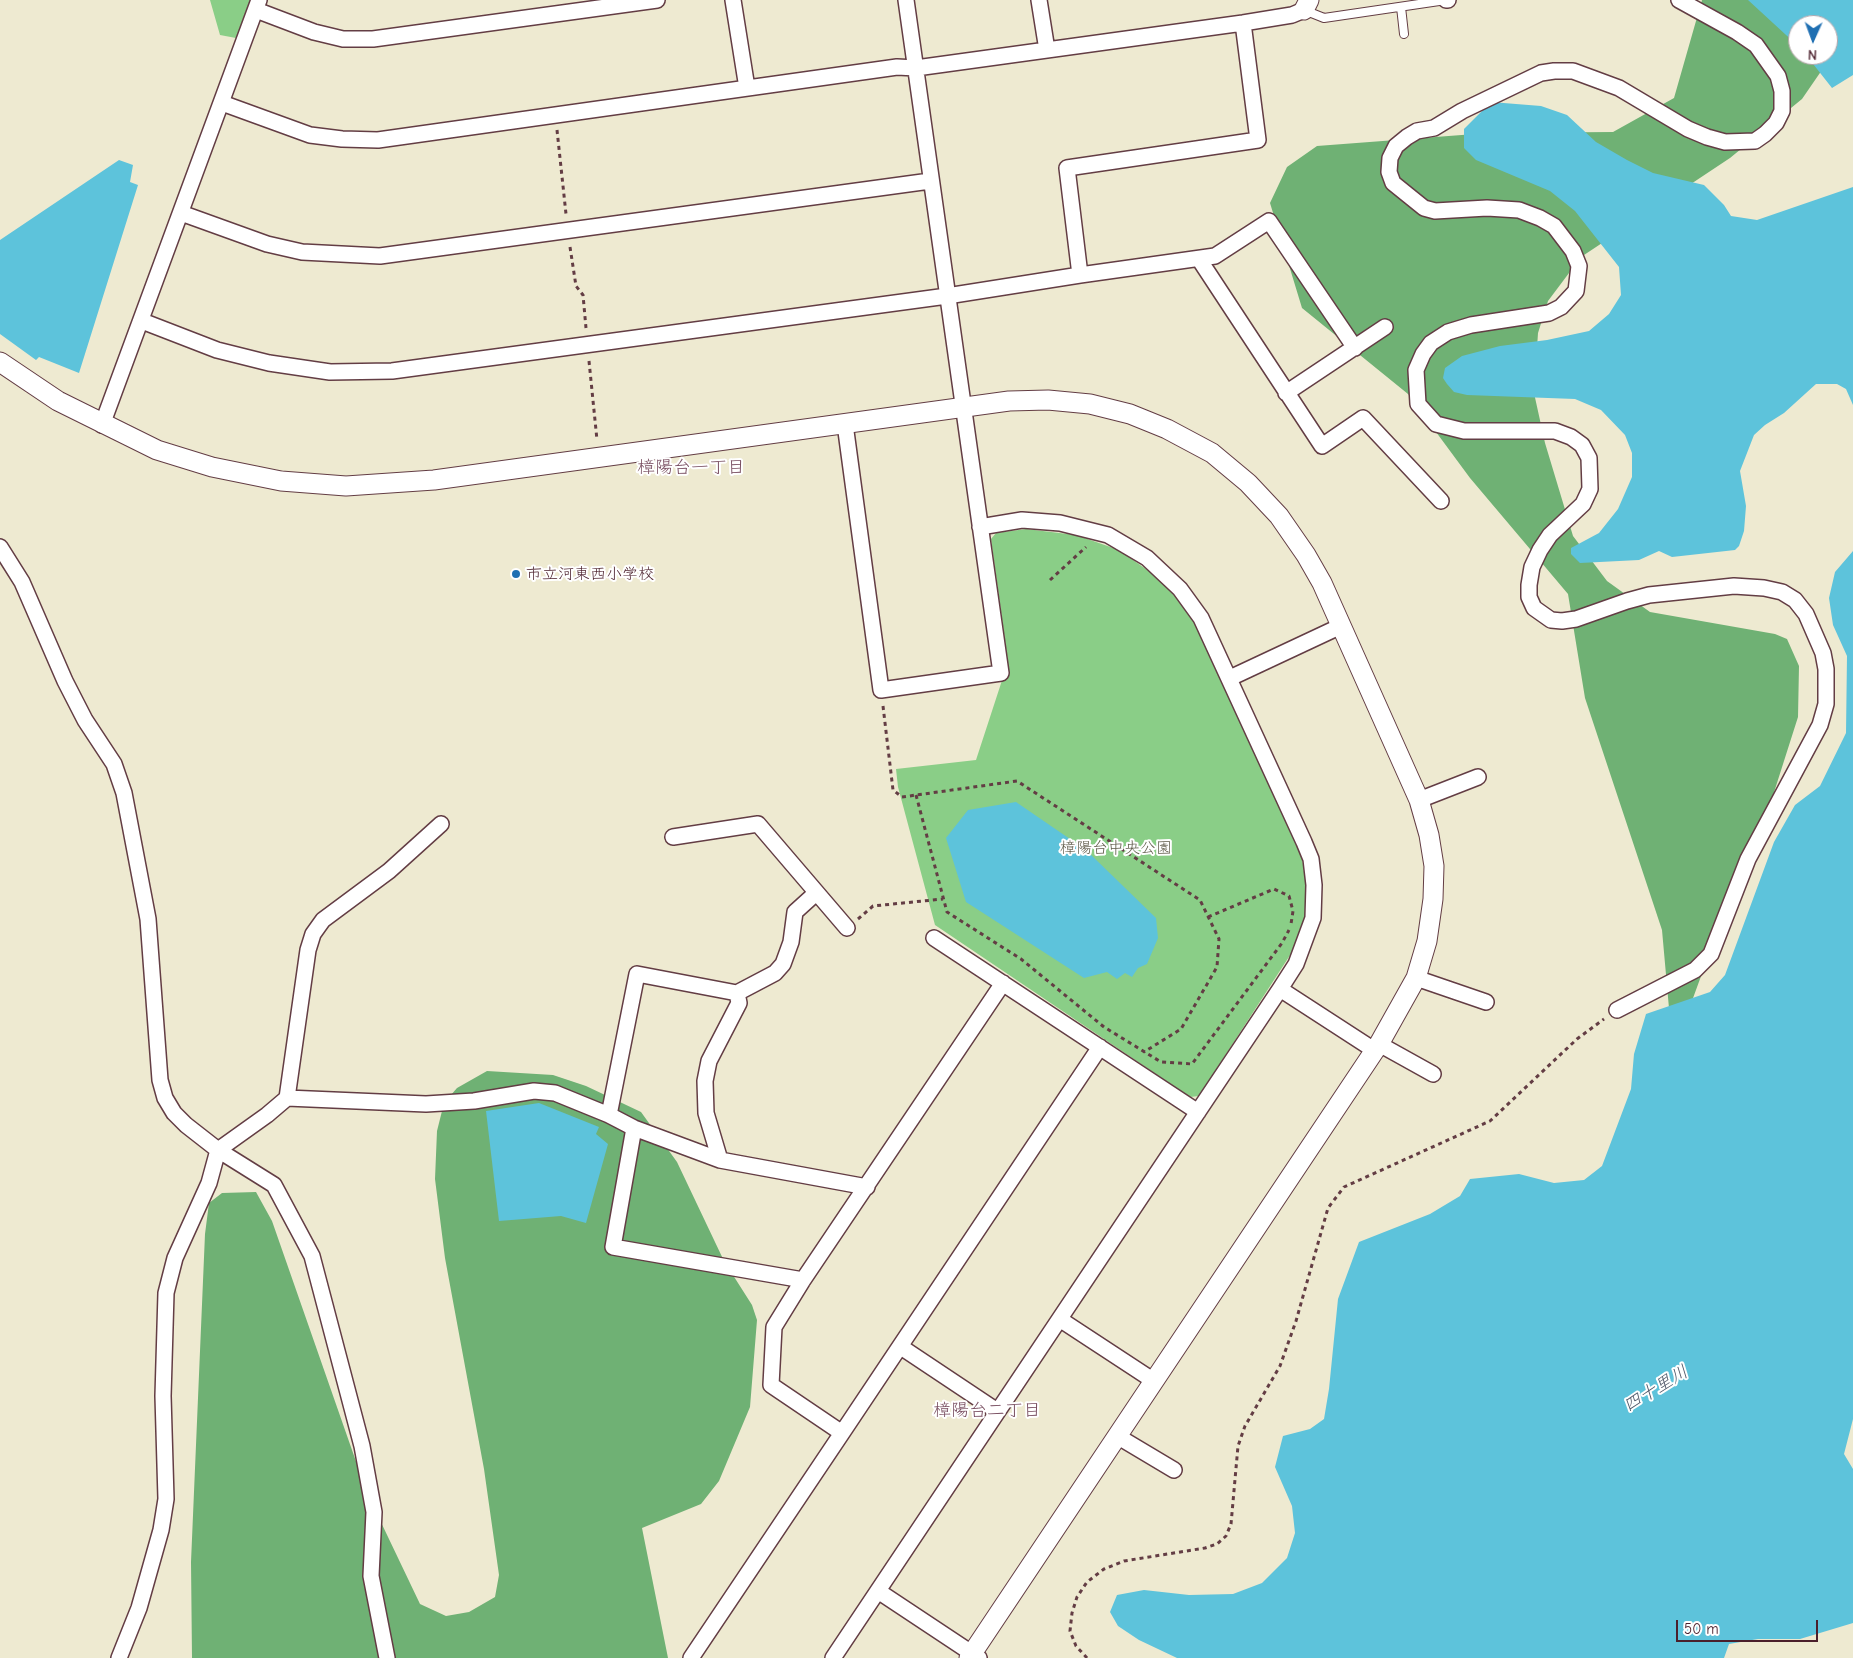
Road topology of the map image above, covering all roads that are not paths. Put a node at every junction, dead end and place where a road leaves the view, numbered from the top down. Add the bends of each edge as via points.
1 (658, 0) edge
2 (733, 0) edge
3 (906, 0) edge
4 (1039, 0) edge
5 (1447, 0) edge
6 (1679, 0) edge
7 (257, 5) edge
8 (1307, 5) edge
9 (1400, 7) junction
10 (1243, 24) junction
11 (1404, 34) dead end
12 (1047, 50) junction
13 (916, 68) junction
14 (747, 88) junction
15 (222, 103) junction
16 (930, 181) junction
17 (181, 213) junction
18 (1198, 259) junction
19 (1080, 275) junction
20 (947, 296) junction
21 (142, 321) junction
22 (1385, 327) dead end
23 (1355, 348) junction
24 (0, 362) edge
25 (1286, 393) junction
26 (962, 407) junction
27 (845, 424) junction
28 (102, 425) junction
29 (1441, 501) dead end
30 (980, 527) junction
31 (0, 547) edge
32 (1341, 626) junction
33 (1230, 678) junction
34 (1478, 777) dead end
35 (1419, 800) junction
36 (441, 824) dead end
37 (673, 837) dead end
38 (816, 893) junction
39 (847, 928) road end
40 (934, 938) dead end
41 (1416, 978) junction
42 (1003, 983) junction
43 (1280, 989) junction
44 (737, 993) junction
45 (1486, 1002) dead end
46 (1617, 1010) road end
47 (1100, 1047) junction
48 (1377, 1047) junction
49 (1433, 1074) dead end
50 (287, 1098) junction
51 (1198, 1112) junction
52 (609, 1115) junction
53 (634, 1128) junction
54 (218, 1150) junction
55 (720, 1160) junction
56 (867, 1187) junction
57 (803, 1280) junction
58 (1060, 1320) junction
59 (901, 1347) junction
60 (1154, 1381) junction
61 (997, 1411) junction
62 (842, 1433) junction
63 (1117, 1436) junction
64 (1174, 1470) dead end
65 (878, 1591) junction
66 (974, 1656) edge
67 (119, 1658) edge
68 (387, 1658) edge
69 (691, 1658) edge
70 (833, 1658) edge

1 - 7 street via 374,39 343,39 314,32
2 - 14 street
3 - 13 street
4 - 12 street
5 - 9 lane
6 - 46 street via 1756,46 1778,76 1782,111 1766,134 1755,140 1724,142 1706,137 1610,84 1573,71 1554,71 1541,73 1434,128 1406,137 1390,158 1389,172 1393,184 1424,208 1435,212 1487,208 1519,210 1540,218 1554,226 1573,251 1579,266 1576,291 1561,308 1539,315 1471,324 1448,332 1431,343 1416,370 1418,404 1436,424 1464,431 1555,431 1582,445 1589,458 1590,490 1583,504 1550,536 1532,567 1529,597 1534,608 1551,620 1562,622 1649,596 1734,586 1764,588 1782,592 1794,600 1806,614 1823,653 1826,704 1820,725 1748,858 1712,954 1695,970
7 - 15 street
8 - 9 lane via 1324,18
8 - 10 street via 1292,15
9 - 11 lane
10 - 12 street
10 - 19 street via 1258,140 1067,168
12 - 13 street
13 - 14 street via 897,67
13 - 16 street
14 - 15 street via 378,140 310,135
15 - 17 street
16 - 17 street via 380,256 302,252 267,244
16 - 20 street
17 - 21 street
18 - 19 street
18 - 23 street via 1215,256 1269,221
18 - 25 street
19 - 20 street
20 - 21 street via 392,371 330,372 269,363 217,350
20 - 26 street
21 - 28 street
22 - 23 street
23 - 25 street
24 - 28 street via 58,401
25 - 29 street via 1322,446 1363,418
26 - 27 street
26 - 30 street
26 - 32 street via 1048,400 1090,404 1130,414 1212,453 1280,516 1314,569
27 - 28 street via 434,480 346,486 281,481 212,467 157,450
27 - 30 street via 881,690 1001,673
30 - 33 street via 1022,520 1060,523 1108,535 1148,558 1180,588 1201,618
31 - 54 street via 22,582 85,720 114,764 124,793 148,919 160,1080 174,1113
32 - 33 street
32 - 35 street
33 - 43 street via 1311,859 1313,918 1296,964
34 - 35 street
35 - 41 street via 1434,866 1427,940
36 - 50 street via 390,871 323,920 314,934 308,950
37 - 38 street via 758,824
38 - 39 street
38 - 44 street via 795,912 791,942 783,964 775,973
40 - 42 street
41 - 45 street
41 - 48 street
42 - 47 street
42 - 56 street
43 - 48 street
43 - 51 street
44 - 52 street via 637,974
44 - 55 street via 739,1003 710,1061 705,1081 706,1113
47 - 51 street
47 - 59 street
48 - 49 street
48 - 60 street
50 - 52 street via 426,1104 534,1091 555,1093
50 - 54 street
51 - 58 street
52 - 53 street
53 - 55 street
53 - 57 street via 613,1247
54 - 67 street via 208,1183 174,1258 166,1293 163,1396 166,1499 161,1530 139,1608
54 - 68 street via 274,1184 312,1256 362,1446 374,1512 372,1576
55 - 56 street
56 - 57 street
57 - 62 street via 774,1327 771,1385
58 - 60 street
58 - 61 street
59 - 61 street
59 - 62 street
60 - 63 street
61 - 65 street
62 - 69 street
63 - 64 street
63 - 66 street
65 - 66 street
65 - 70 street

